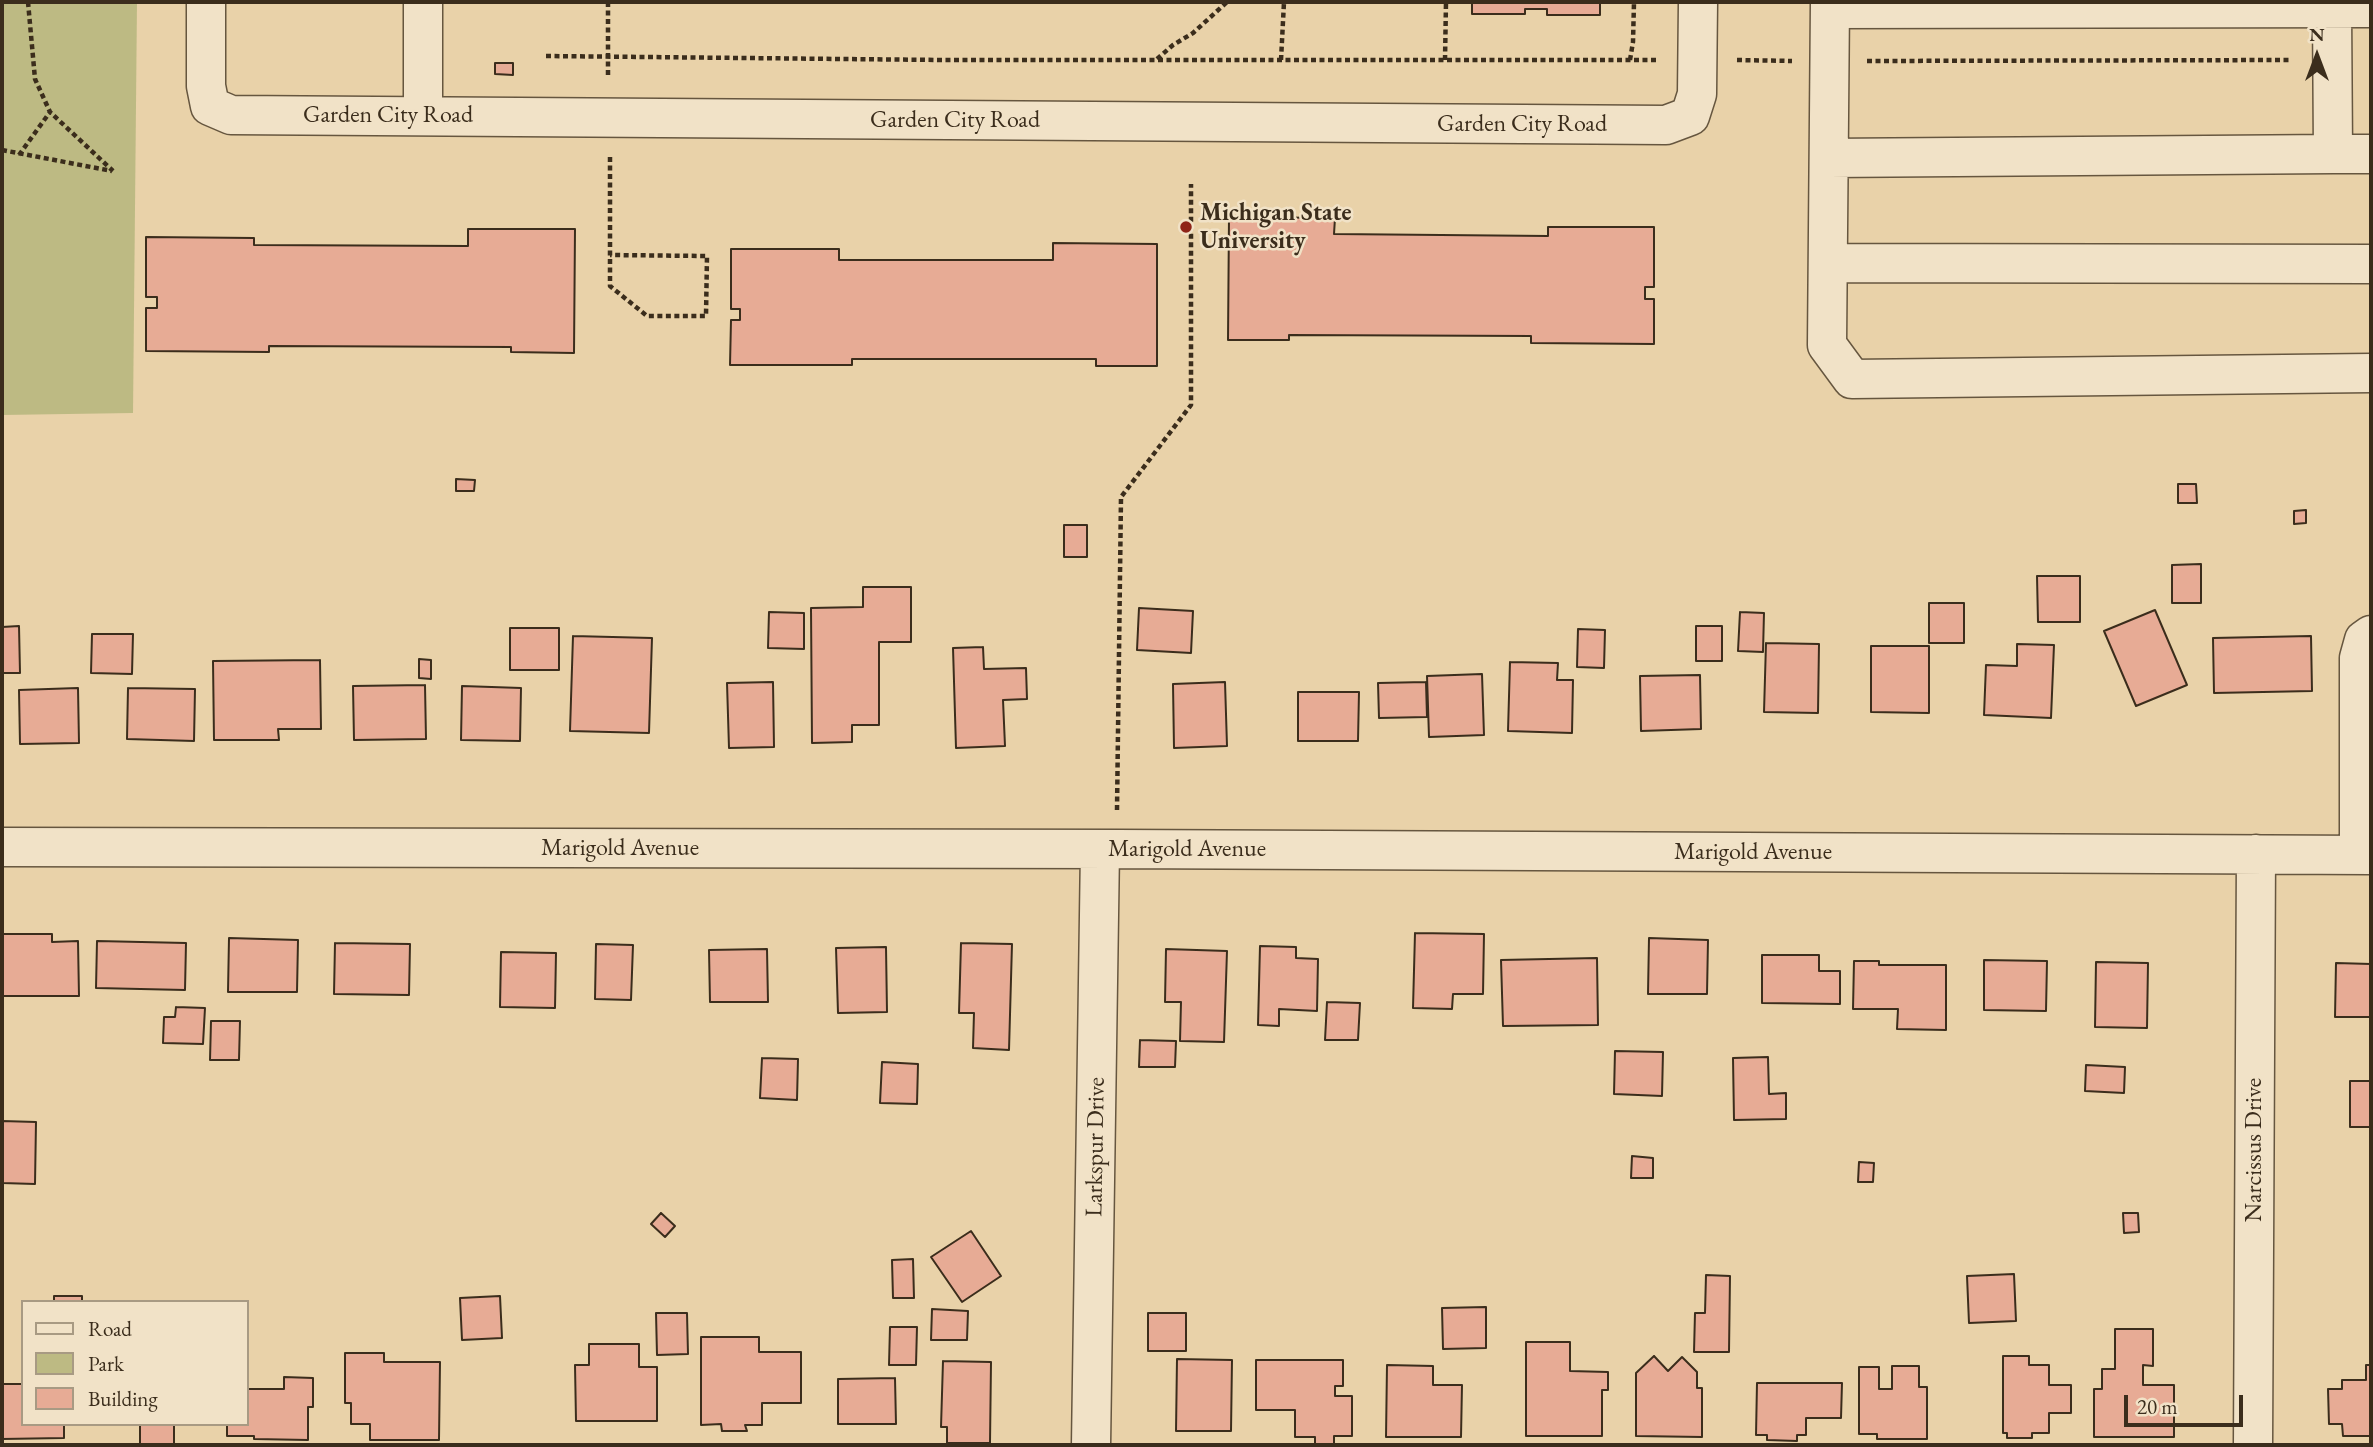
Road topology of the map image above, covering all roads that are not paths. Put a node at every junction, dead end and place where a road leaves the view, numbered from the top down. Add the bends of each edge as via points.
1 (206, 2) edge
2 (424, 2) edge
3 (1698, 2) edge
4 (1830, 6) edge
5 (2332, 8) junction
6 (2371, 8) edge
7 (424, 115) junction
8 (2333, 154) junction
9 (2371, 154) edge
10 (1829, 158) junction
11 (1828, 263) junction
12 (2371, 264) edge
13 (2371, 373) edge
14 (2371, 635) edge
15 (2, 847) edge
16 (1108, 849) junction
17 (2256, 854) junction
18 (2365, 855) edge
19 (1091, 1445) edge
20 (2252, 1445) edge

1 - 7 street, Garden City Road via 210,106 231,115
2 - 7 street
3 - 7 street, Garden City Road via 1697,94 1690,116 1666,125
4 - 5 street
4 - 10 street
5 - 6 street
5 - 8 street
8 - 9 street
8 - 10 street
10 - 11 street
11 - 12 street
11 - 13 street via 1827,345 1852,379
14 - 18 street via 2364,640 2359,658
15 - 16 street, Marigold Avenue
16 - 17 street, Marigold Avenue
16 - 19 street, Larkspur Drive
17 - 18 street, Marigold Avenue
17 - 20 street, Narcissus Drive

